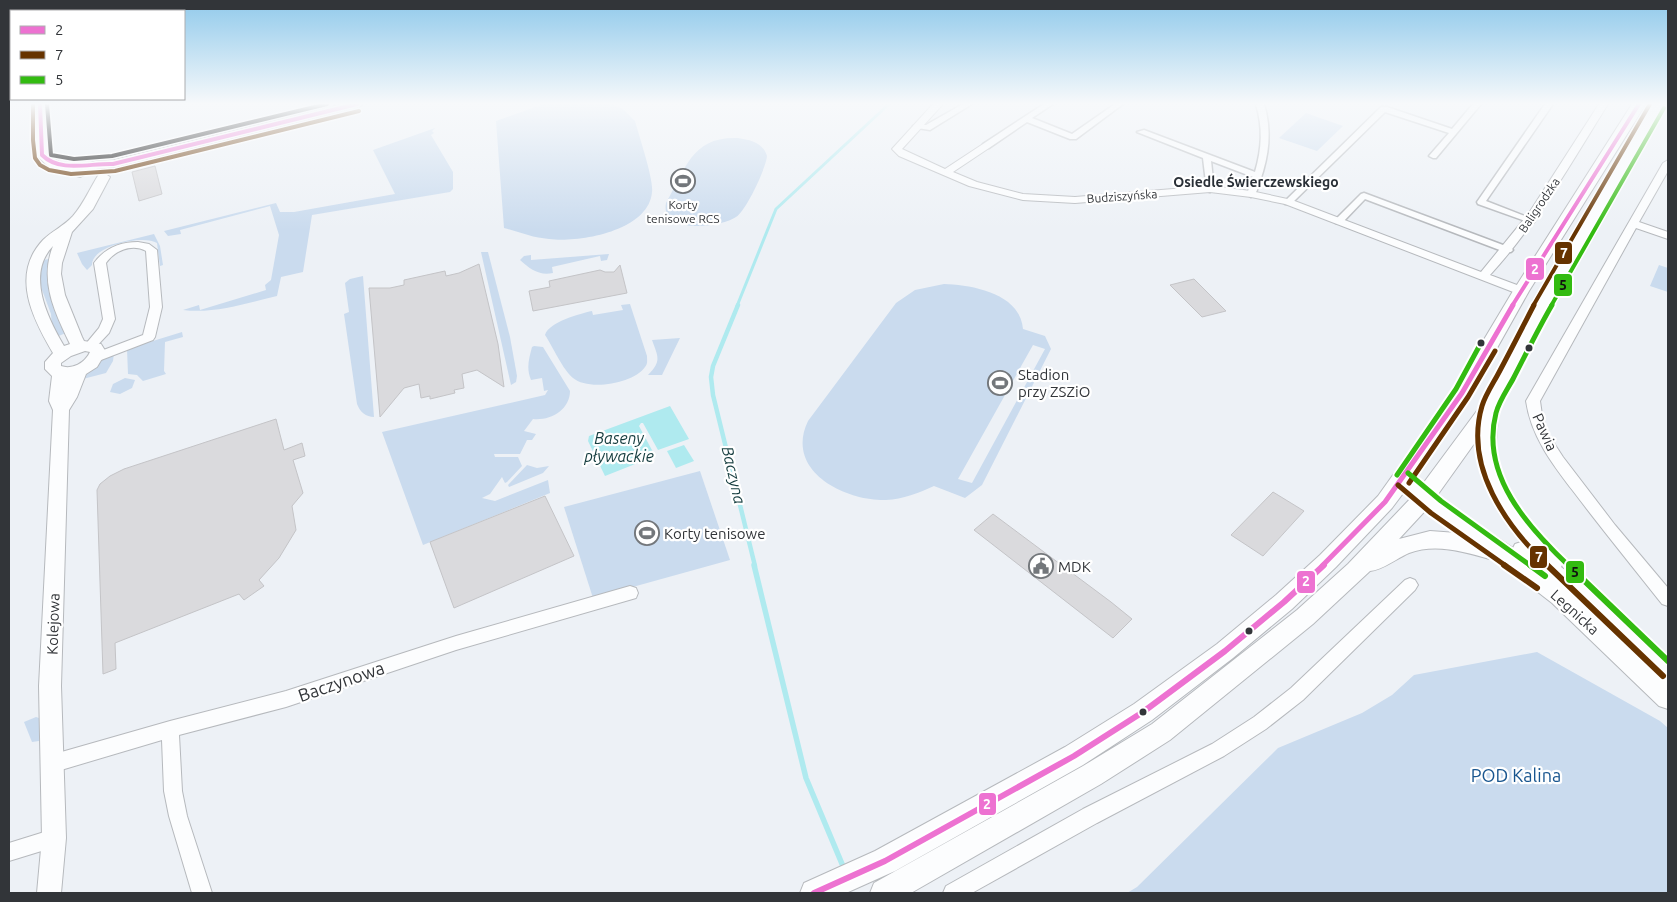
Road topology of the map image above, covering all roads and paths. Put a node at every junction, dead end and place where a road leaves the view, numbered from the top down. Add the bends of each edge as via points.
1 (42, 146) edge
2 (187, 146) edge
3 (899, 146) edge
4 (986, 146) edge
5 (1178, 146) edge
6 (1265, 146) edge
7 (1346, 146) edge
8 (1442, 146) edge
9 (1520, 146) edge
10 (1577, 146) edge
11 (1612, 146) edge
12 (1633, 146) edge
13 (1433, 156) dead end
14 (1207, 157) junction
15 (1668, 163) edge
16 (114, 166) junction
17 (86, 173) junction
18 (945, 173) junction
19 (1258, 176) junction
20 (104, 177) junction
21 (1210, 189) junction
22 (1251, 194) junction
23 (91, 200) junction
24 (1288, 202) junction
25 (1531, 220) junction
26 (1339, 221) junction
27 (1635, 224) junction
28 (66, 230) junction
29 (1668, 236) edge
30 (1508, 250) junction
31 (1483, 276) junction
32 (1521, 291) junction
33 (90, 350) junction
34 (61, 354) junction
35 (79, 370) junction
36 (61, 373) junction
37 (1489, 408) junction
38 (61, 410) junction
39 (1403, 480) junction
40 (1426, 495) junction
41 (1507, 555) junction
42 (1356, 572) junction
43 (1410, 585) dead end
44 (630, 593) dead end
45 (1668, 599) edge
46 (1608, 615) junction
47 (1668, 671) edge
48 (1668, 698) edge
49 (170, 729) junction
50 (51, 764) junction
51 (54, 838) junction
52 (9, 852) edge
53 (891, 890) edge
54 (49, 893) edge
55 (202, 893) edge
56 (814, 893) edge
57 (953, 893) edge

1 - 17 street via 46,161
2 - 16 street
3 - 18 street, Budziszyńska via 899,152
4 - 18 street
5 - 14 street
6 - 19 street
7 - 24 street
8 - 13 street
9 - 25 street via 1481,202
10 - 25 street, Baligrodzka
11 - 32 main road
12 - 37 main road via 1571,252
14 - 19 street
14 - 21 street
15 - 27 street, Pawia
16 - 17 street via 102,163
16 - 20 street
17 - 20 street
17 - 23 street
18 - 21 street, Budziszyńska via 1003,193 1039,199 1075,200
19 - 22 street
20 - 23 street
21 - 22 street, Budziszyńska
22 - 24 street, Budziszyńska
23 - 28 street
24 - 26 street, Budziszyńska
25 - 30 street, Baligrodzka
26 - 30 street via 1364,196
26 - 31 street, Budziszyńska
27 - 29 street
27 - 45 street, Pawia via 1537,391 1533,407 1539,428 1558,461
28 - 33 street via 56,258 54,280 59,301
28 - 34 street via 40,252 33,291 36,306
30 - 31 street, Baligrodzka
31 - 32 street, Budziszyńska
32 - 39 main road via 1462,393
33 - 33 street via 149,337 156,307 151,250 144,245 114,250 102,259 109,319
33 - 34 street
33 - 35 street via 93,362
34 - 36 street, Kolejowa via 52,366
35 - 36 street
35 - 38 street
36 - 38 street, Kolejowa via 57,401
37 - 40 main road
37 - 46 main road via 1484,432 1485,449 1490,475 1505,504 1540,548
38 - 50 street, Kolejowa via 50,686
39 - 40 main road, Legnicka
39 - 56 main road via 1328,561 1284,602 1218,657 1143,712 1074,756 885,861
40 - 41 main road, Legnicka
40 - 42 main road
40 - 46 main road, Legnicka via 1505,537
41 - 42 main road via 1453,540 1415,541 1392,550
41 - 48 main road, Legnicka via 1560,596
42 - 53 main road via 1259,656 1161,732
43 - 57 street via 1297,694 1260,723 1218,750 1090,816
44 - 49 street, Baczynowa via 456,642 286,699
46 - 47 main road, Legnicka
49 - 50 street, Baczynowa
49 - 55 street via 173,791
50 - 51 street, Kolejowa
51 - 52 street
51 - 54 street, Kolejowa

